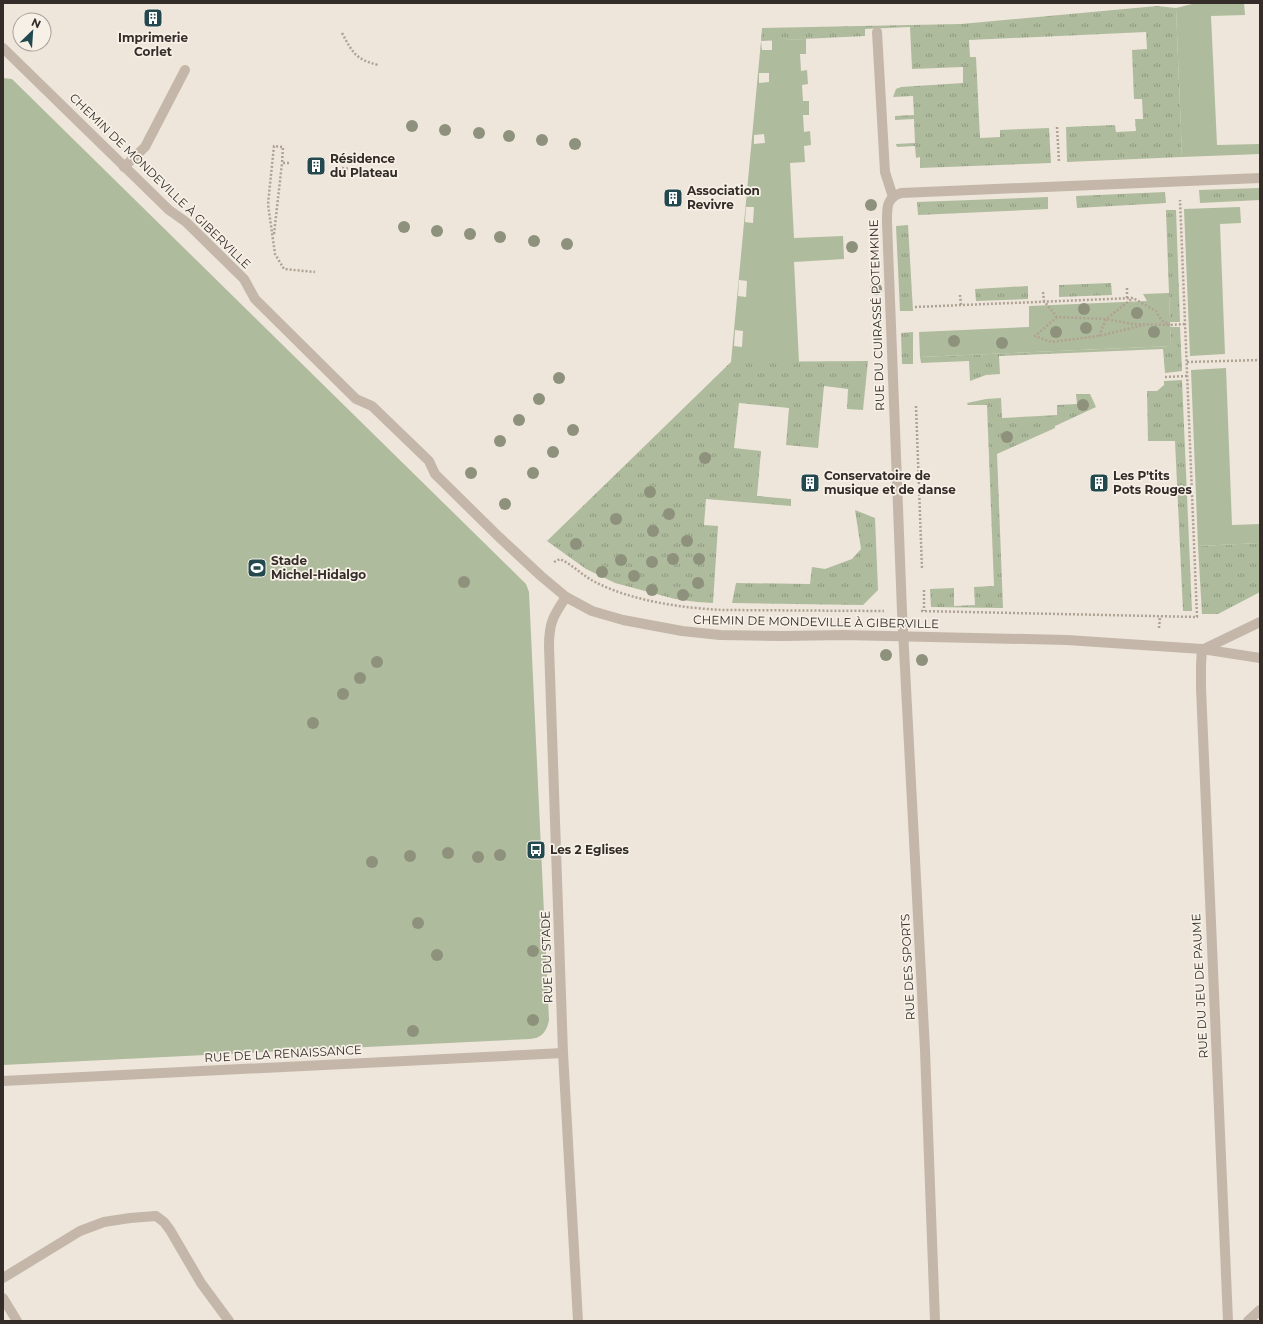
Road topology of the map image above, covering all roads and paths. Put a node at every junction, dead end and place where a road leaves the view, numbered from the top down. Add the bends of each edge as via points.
1 (877, 32) dead end
2 (342, 33) dead end
3 (5, 52) edge
4 (378, 65) dead end
5 (185, 70) dead end
6 (1057, 127) dead end
7 (282, 162) junction
8 (1059, 162) dead end
9 (289, 163) dead end
10 (124, 167) junction
11 (342, 168) dead end
12 (366, 171) dead end
13 (1260, 178) edge
14 (893, 196) junction
15 (1180, 199) dead end
16 (273, 237) junction
17 (315, 272) dead end
18 (1127, 288) dead end
19 (1043, 292) dead end
20 (960, 295) dead end
21 (1127, 298) junction
22 (1133, 298) junction
23 (1044, 301) junction
24 (961, 305) junction
25 (915, 306) dead end
26 (1057, 317) junction
27 (1106, 319) junction
28 (1148, 324) junction
29 (1185, 324) junction
30 (1170, 325) junction
31 (1099, 336) junction
32 (1260, 360) edge
33 (1186, 362) junction
34 (1187, 376) junction
35 (1165, 378) dead end
36 (916, 406) dead end
37 (551, 565) dead end
38 (922, 569) dead end
39 (924, 590) dead end
40 (566, 597) junction
41 (887, 611) dead end
42 (902, 611) joint
43 (919, 611) dead end
44 (924, 611) junction
45 (1260, 622) edge
46 (904, 637) junction
47 (1202, 649) junction
48 (1260, 658) edge
49 (563, 1053) junction
50 (3, 1081) edge
51 (3, 1278) edge
52 (3, 1298) edge
53 (1260, 1310) edge
54 (17, 1321) edge
55 (229, 1321) edge
56 (578, 1321) edge
57 (935, 1321) edge
58 (1228, 1321) edge
59 (1248, 1321) edge

1 - 14 street via 886,172
2 - 4 path via 359,58
3 - 10 street, CHEMIN DE MONDEVILLE À GIBERVILLE
5 - 10 street via 145,147
6 - 8 path
7 - 9 path
7 - 16 path
7 - 16 path via 283,147 274,146 268,204
10 - 40 street, CHEMIN DE MONDEVILLE À GIBERVILLE via 168,210 186,222 244,280 255,299 356,399 372,406 429,461 435,474 499,537
11 - 12 path
13 - 14 street via 901,193
14 - 42 street, RUE DU CUIRASSÉ POTEMKINE via 888,203 887,222
15 - 29 path
16 - 17 path via 275,254 284,269
18 - 21 path
19 - 23 path
20 - 24 path
21 - 22 path
21 - 23 path
22 - 27 path
22 - 30 path via 1156,311 1161,320
23 - 24 path
23 - 26 path
24 - 25 path
26 - 27 path
26 - 31 path via 1035,336 1051,342
27 - 28 path
27 - 31 path
28 - 30 path
28 - 31 path
29 - 30 path
29 - 33 path
32 - 33 path
33 - 34 path
34 - 35 path
34 - 44 path via 1197,617
36 - 38 path
37 - 41 path via 560,559 596,583 640,598 696,608
39 - 44 path
40 - 46 street, CHEMIN DE MONDEVILLE À GIBERVILLE via 592,611 608,616 682,631 728,635
40 - 49 street, RUE DU STADE via 552,618 549,630
42 - 46 street, RUE DES SPORTS
43 - 44 path
45 - 47 street
46 - 47 street, CHEMIN DE MONDEVILLE À GIBERVILLE via 1067,640
46 - 57 street, RUE DES SPORTS via 925,1050
47 - 48 street, CHEMIN DE MONDEVILLE À GIBERVILLE
47 - 58 street, RUE DU JEU DE PAUME via 1201,688
49 - 50 street, RUE DE LA RENAISSANCE
49 - 56 street, RUE DU STADE
51 - 55 street via 80,1230 104,1222 156,1216 170,1230 201,1283
52 - 54 street
53 - 59 street

